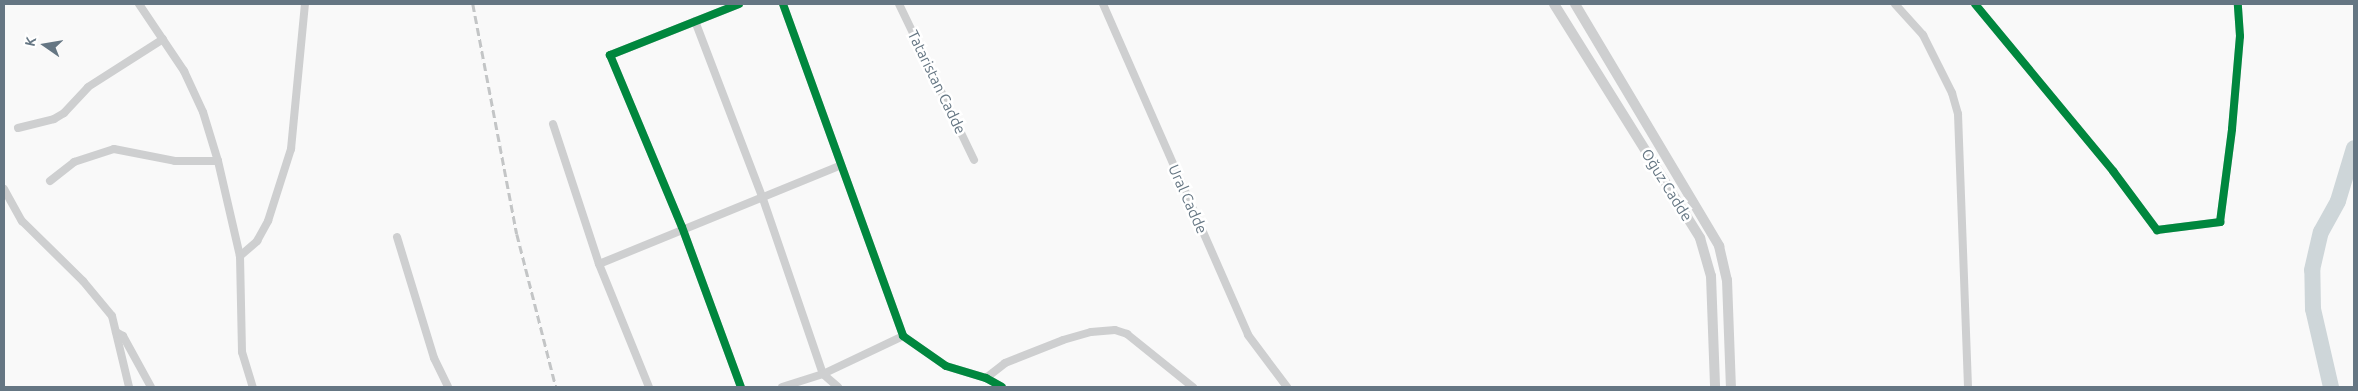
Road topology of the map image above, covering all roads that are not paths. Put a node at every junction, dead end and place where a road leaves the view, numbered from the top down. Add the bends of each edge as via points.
1 (139, 4) edge
2 (305, 4) edge
3 (739, 4) edge
4 (782, 4) edge
5 (899, 4) edge
6 (1103, 4) edge
7 (1554, 4) edge
8 (1575, 4) edge
9 (1895, 4) edge
10 (1975, 4) edge
11 (2238, 4) edge
12 (695, 21) junction
13 (163, 39) junction
14 (552, 124) dead end
15 (18, 128) dead end
16 (974, 160) dead end
17 (218, 161) junction
18 (841, 165) junction
19 (50, 181) dead end
20 (4, 189) edge
21 (762, 196) junction
22 (682, 227) junction
23 (397, 237) dead end
24 (240, 256) junction
25 (599, 264) junction
26 (116, 332) junction
27 (903, 336) junction
28 (823, 374) junction
29 (986, 378) junction
30 (129, 387) edge
31 (151, 387) edge
32 (253, 387) edge
33 (448, 387) edge
34 (649, 387) edge
35 (741, 387) edge
36 (782, 387) edge
37 (838, 387) edge
38 (1002, 387) edge
39 (1193, 387) edge
40 (1288, 387) edge
41 (1716, 387) edge
42 (1731, 387) edge
43 (1968, 387) edge

1 - 13 street
2 - 24 street via 290,149 268,220 257,242
3 - 12 street
4 - 18 street
5 - 16 street, Tataristan Cadde
6 - 40 street, Ural Cadde via 1248,335
7 - 41 street, Oğuz Cadde via 1700,238 1710,276
8 - 42 street, Oğuz Cadde via 1719,246 1727,280
9 - 43 street via 1923,35 1956,103
10 - 11 street via 2113,171 2157,230 2220,222 2240,36
12 - 21 street
12 - 22 street via 610,55
13 - 15 street via 88,87 64,113 54,119
13 - 17 street via 184,70 203,112
14 - 25 street
17 - 19 street via 175,162 114,149 74,162
17 - 24 street
18 - 21 street
18 - 27 street
20 - 26 street via 22,221 98,296 112,316
21 - 22 street
21 - 28 street
22 - 25 street
22 - 35 street
23 - 33 street via 434,358
24 - 32 street via 242,352
25 - 34 street
26 - 30 street
26 - 31 street via 123,336
27 - 28 street
27 - 29 street via 946,366
28 - 36 street
28 - 37 street
29 - 38 street
29 - 39 street via 1005,364 1063,340 1091,332 1116,330 1132,338

